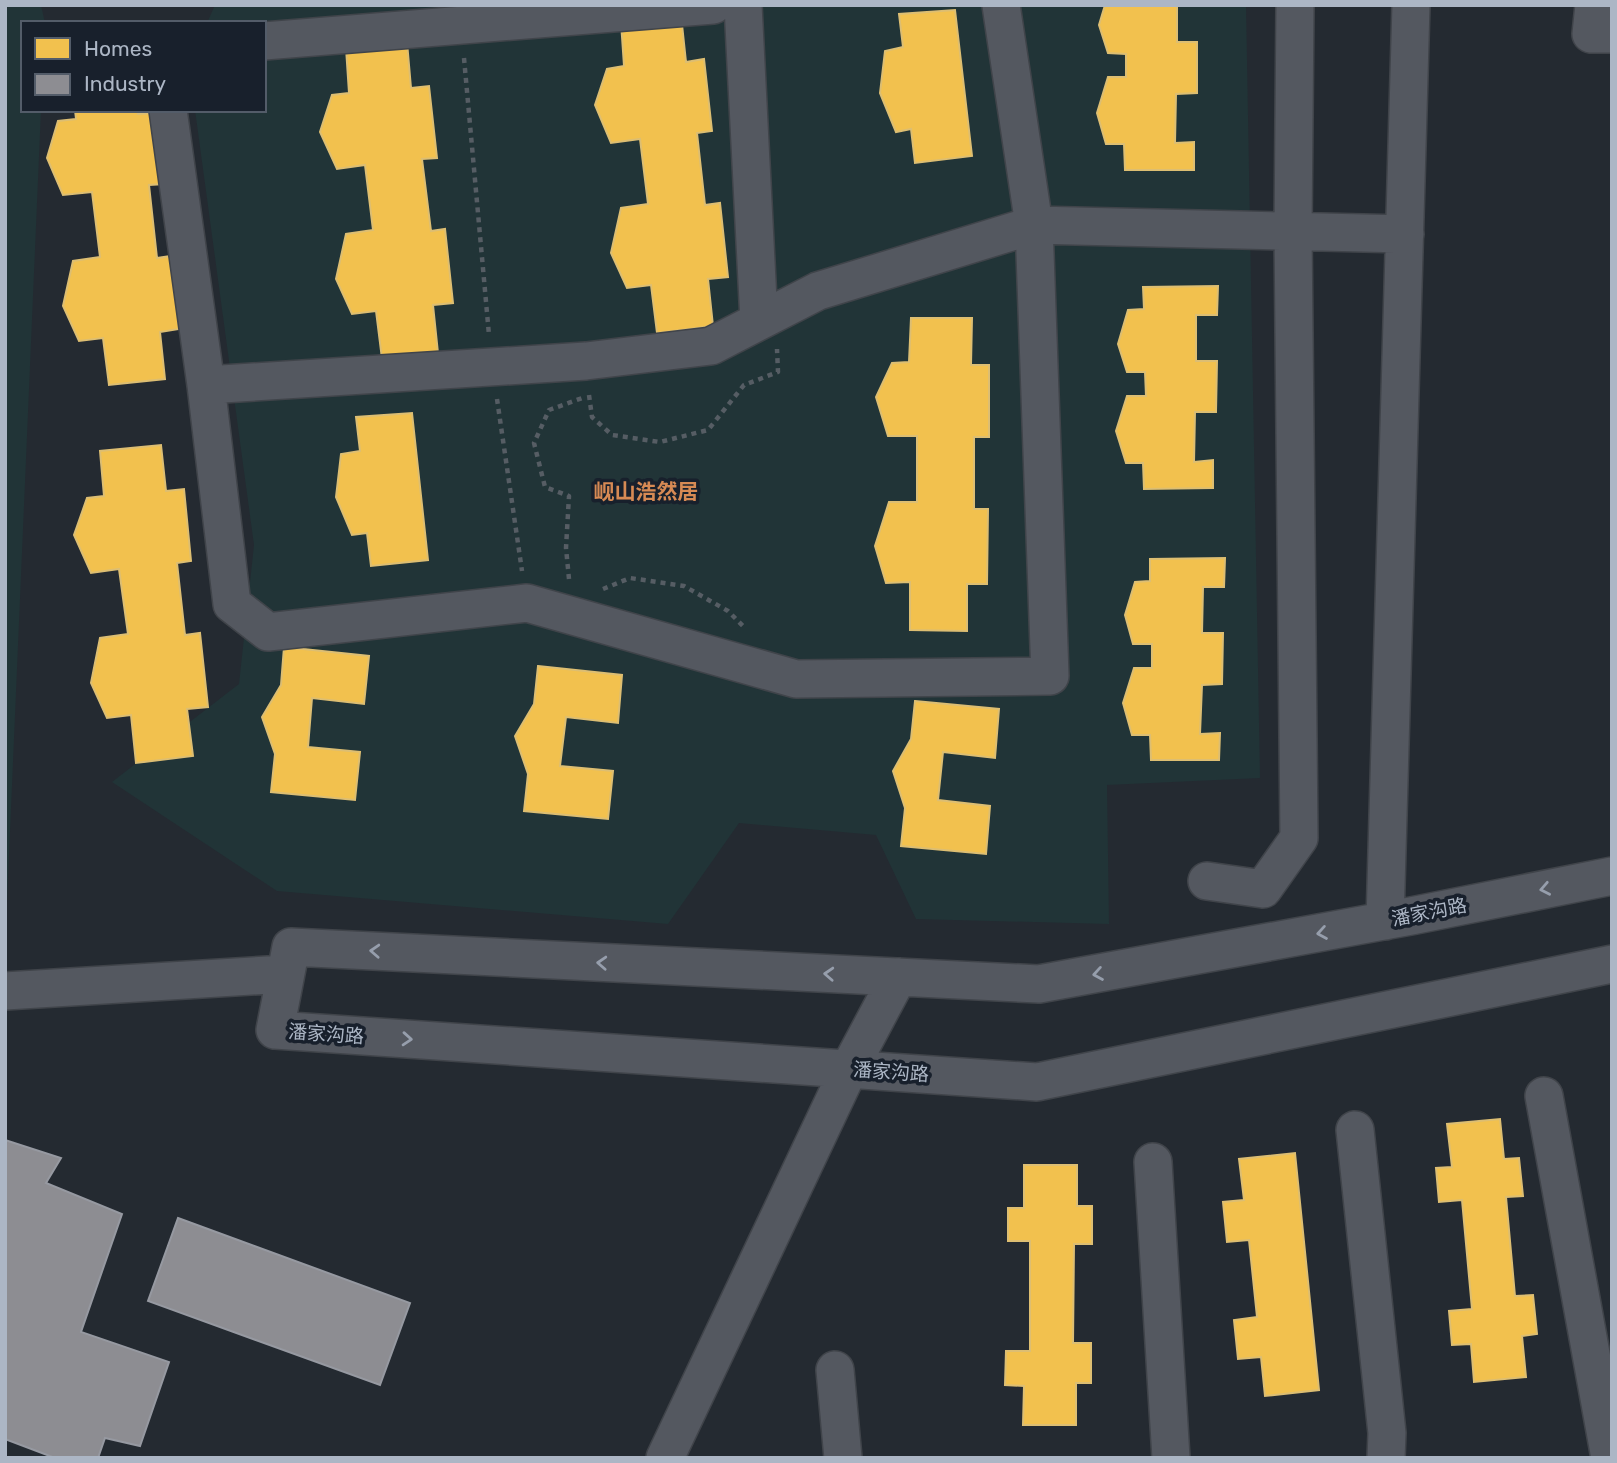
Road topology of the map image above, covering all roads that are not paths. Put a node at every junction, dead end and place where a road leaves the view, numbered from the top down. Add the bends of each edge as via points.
1 (713, 5) edge
2 (743, 5) edge
3 (1001, 5) edge
4 (1295, 5) edge
5 (1411, 5) edge
6 (1594, 5) edge
7 (1612, 34) edge
8 (266, 41) edge
9 (168, 112) edge
10 (1034, 225) junction
11 (1293, 231) junction
12 (1405, 234) junction
13 (767, 317) junction
14 (206, 385) junction
15 (1612, 876) edge
16 (1207, 881) dead end
17 (1385, 921) junction
18 (1612, 964) edge
19 (285, 974) junction
20 (898, 977) junction
21 (5, 991) edge
22 (849, 1069) junction
23 (1544, 1096) dead end
24 (1355, 1130) dead end
25 (1153, 1162) dead end
26 (835, 1370) dead end
27 (665, 1458) edge
28 (843, 1458) edge
29 (1171, 1458) edge
30 (1386, 1458) edge
31 (1610, 1458) edge

1 - 8 street
2 - 13 street
3 - 10 street
4 - 11 street
5 - 12 street
6 - 7 street via 1591,34
9 - 14 street
10 - 11 street
10 - 13 street via 818,291
10 - 14 street via 1050,676 796,679 527,603 268,632 232,604
11 - 12 street
11 - 16 street via 1299,838 1263,889
12 - 17 street
13 - 14 street via 711,346 588,378 492,366
15 -> 17 street, 潘家沟路
17 -> 20 street, 潘家沟路 via 1040,984
18 - 22 street, 潘家沟路 via 1037,1082
20 -> 19 street, 潘家沟路 via 290,947
19 - 21 street
19 -> 22 street, 潘家沟路 via 275,1030
20 - 22 street
22 - 27 street
23 - 31 street
24 - 30 street
25 - 29 street
26 - 28 street

